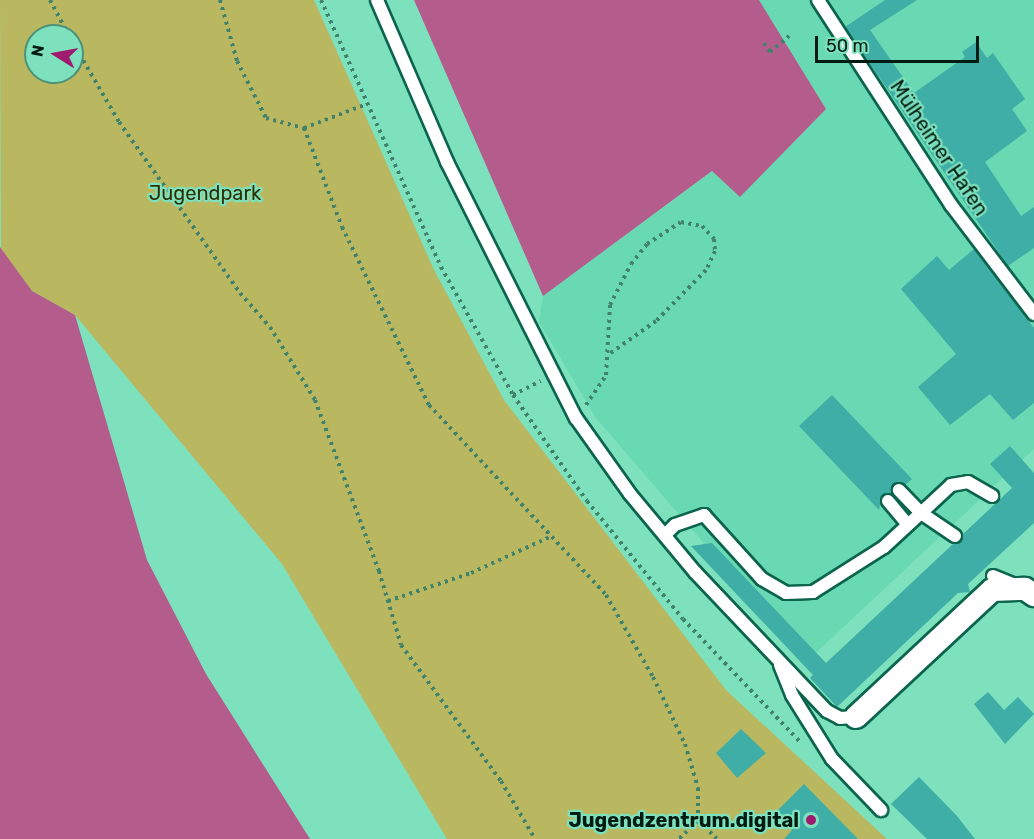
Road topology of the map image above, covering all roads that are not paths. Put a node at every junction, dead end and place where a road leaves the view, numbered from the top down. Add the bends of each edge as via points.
1 (377, 0) edge
2 (818, 0) edge
3 (1034, 314) edge
4 (899, 490) dead end
5 (992, 496) dead end
6 (888, 501) dead end
7 (921, 513) junction
8 (908, 525) junction
9 (665, 535) junction
10 (955, 536) dead end
11 (993, 576) dead end
12 (1029, 592) edge
13 (777, 658) junction
14 (856, 717) joint
15 (881, 810) dead end

1 - 9 lane via 447,162 552,375 576,418
2 - 3 lane, Mülheimer Hafen via 951,205
4 - 7 lane
5 - 7 lane via 968,482 951,485
6 - 8 lane
7 - 8 lane
7 - 10 lane
8 - 9 lane via 844,576 813,592 786,593 762,579 704,515 675,525
9 - 13 lane
11 - 12 lane
12 - 14 street via 992,590
13 - 14 lane via 827,711 840,718
13 - 15 lane via 792,695 832,759

